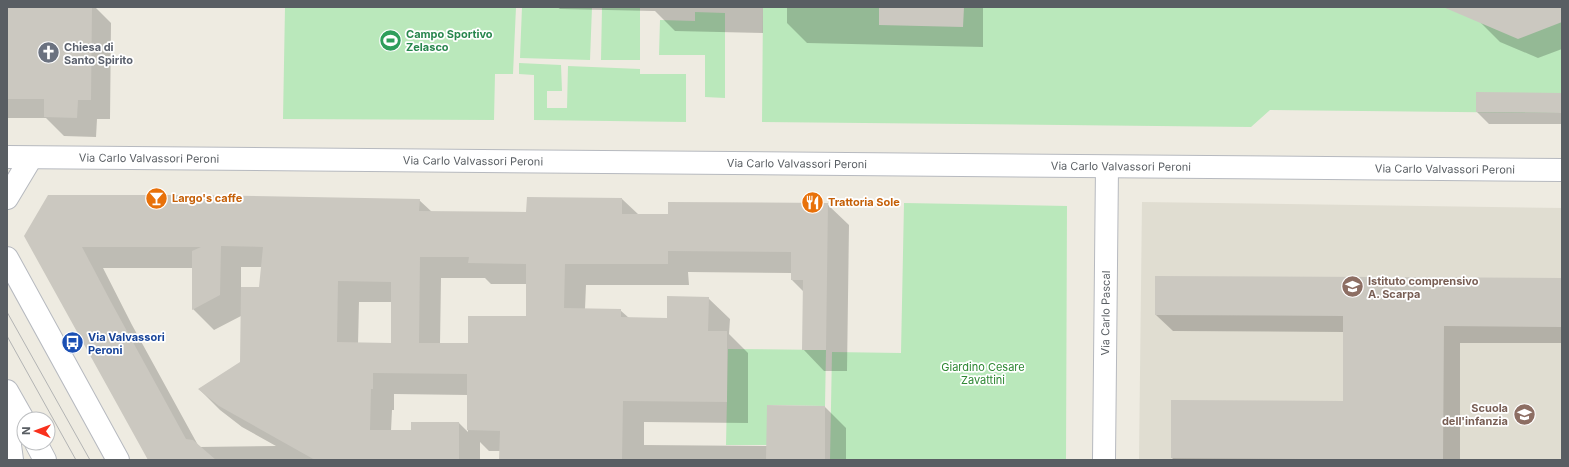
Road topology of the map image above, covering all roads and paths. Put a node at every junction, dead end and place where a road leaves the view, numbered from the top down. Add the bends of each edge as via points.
1 (7, 157) edge
2 (31, 158) junction
3 (1107, 167) junction
4 (1562, 170) edge
5 (7, 198) edge
6 (7, 258) edge
7 (7, 390) edge
8 (19, 411) edge
9 (7, 423) edge
10 (40, 451) edge
11 (12, 460) edge
12 (45, 460) edge
13 (118, 460) edge
14 (1104, 460) edge

1 - 2 street, Via Carlo Valvassori Peroni
2 - 3 street, Via Carlo Valvassori Peroni
2 - 5 street
3 - 4 street, Via Carlo Valvassori Peroni
3 - 14 street, Via Carlo Pascal
6 - 13 street
7 - 8 street
9 - 11 street
10 - 12 street

